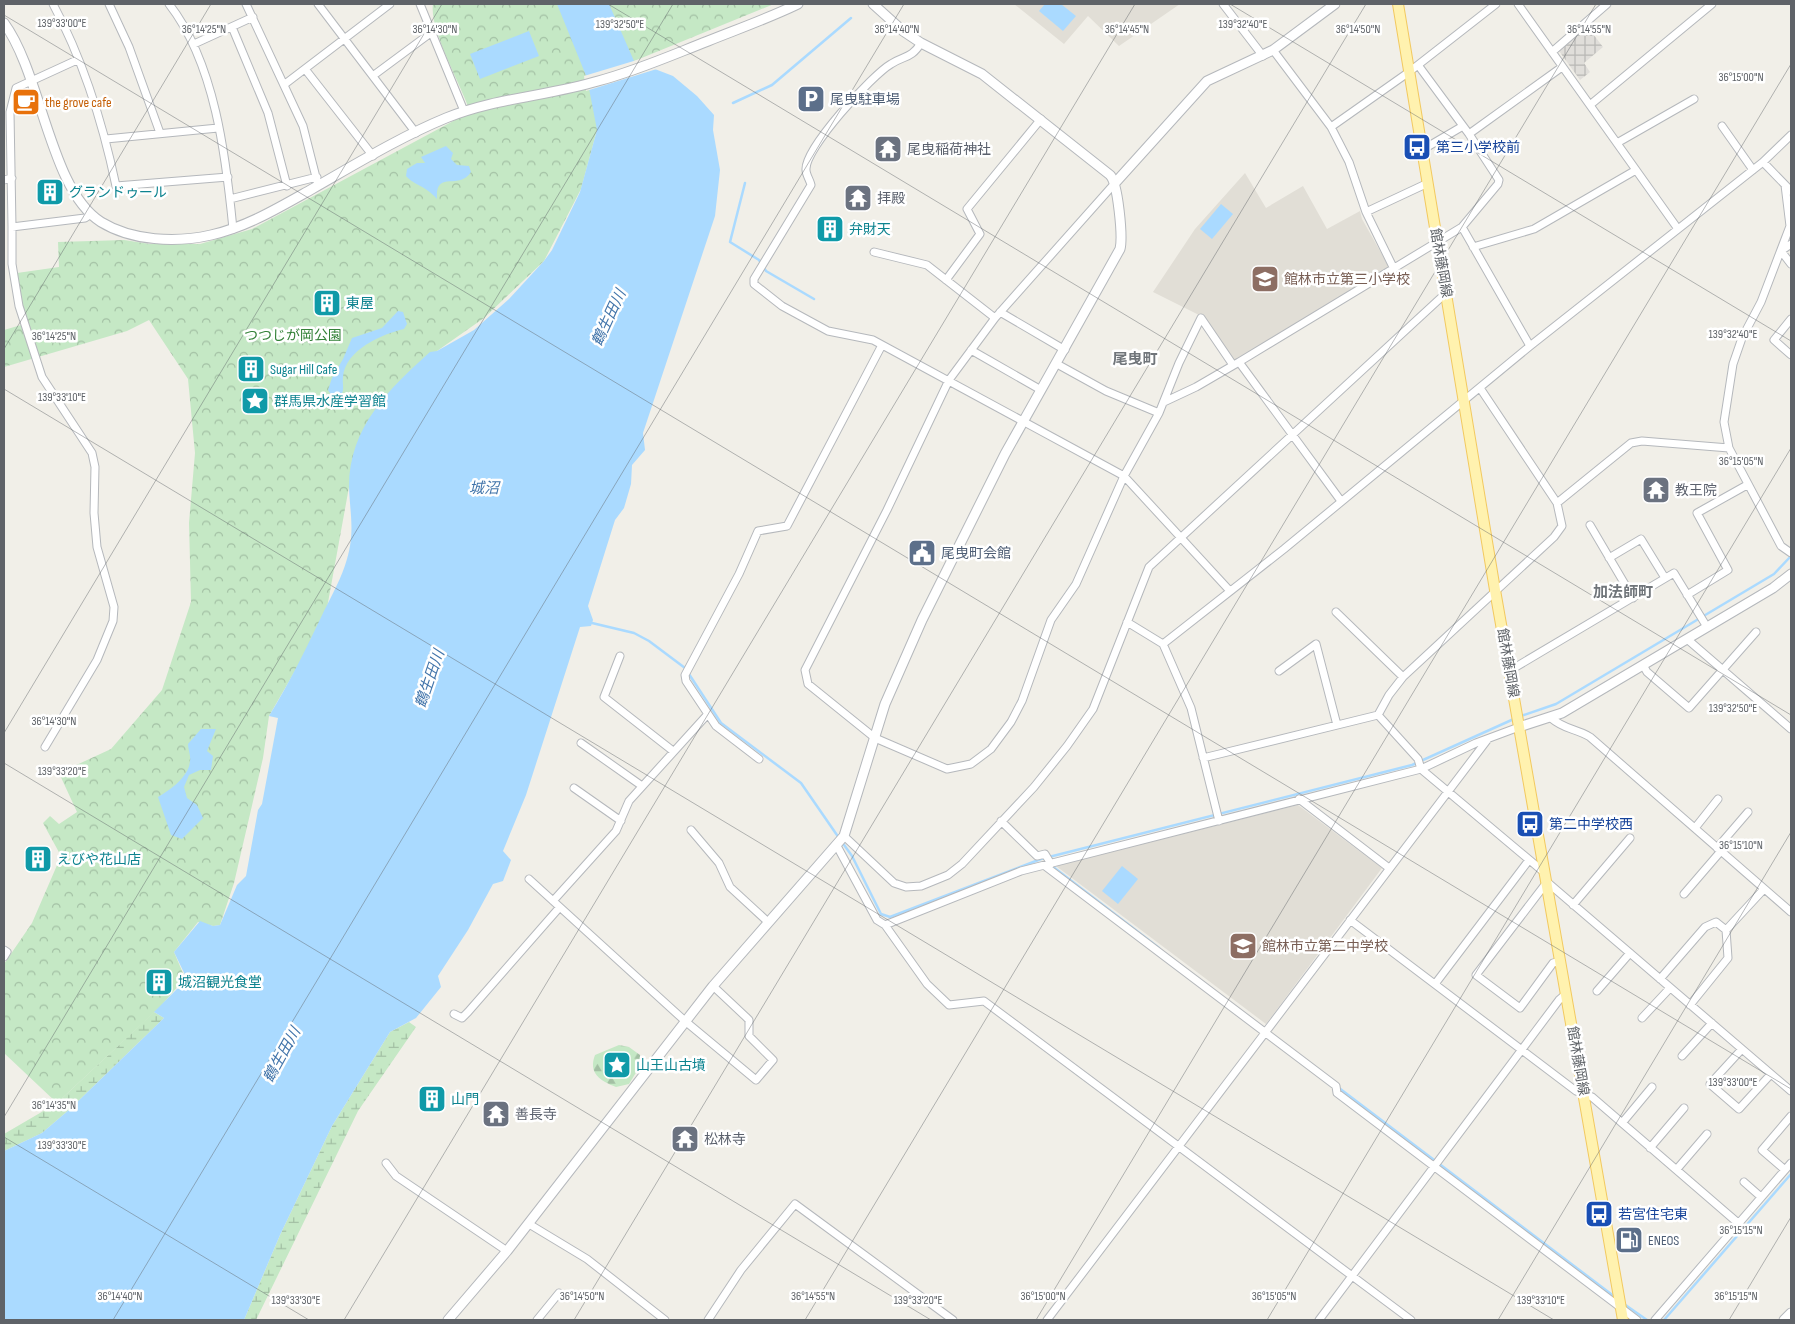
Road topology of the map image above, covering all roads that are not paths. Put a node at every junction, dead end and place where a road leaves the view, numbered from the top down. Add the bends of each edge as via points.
1 (53, 4) edge
2 (110, 4) edge
3 (169, 4) edge
4 (246, 4) edge
5 (318, 4) edge
6 (390, 4) edge
7 (420, 4) edge
8 (798, 4) edge
9 (874, 4) edge
10 (1223, 4) edge
11 (1335, 4) edge
12 (1398, 4) edge
13 (1496, 4) edge
14 (1518, 4) edge
15 (1607, 4) edge
16 (1712, 4) edge
17 (254, 17) junction
18 (4, 23) edge
19 (232, 27) junction
20 (432, 32) junction
21 (345, 39) junction
22 (921, 43) junction
23 (194, 44) junction
24 (1273, 50) junction
25 (1552, 52) junction
26 (1263, 56) junction
27 (77, 60) junction
28 (1418, 65) junction
29 (1562, 67) junction
30 (305, 69) junction
31 (1409, 72) junction
32 (374, 75) junction
33 (31, 80) junction
34 (285, 84) junction
35 (1694, 99) dead end
36 (1590, 105) junction
37 (464, 111) junction
38 (1040, 119) junction
39 (1463, 126) junction
40 (1722, 126) dead end
41 (1331, 127) junction
42 (218, 128) junction
43 (416, 132) junction
44 (160, 133) junction
45 (1469, 134) junction
46 (1791, 135) edge
47 (106, 139) junction
48 (1617, 143) junction
49 (1422, 150) junction
50 (373, 156) junction
51 (1763, 162) junction
52 (1636, 170) junction
53 (1753, 170) junction
54 (228, 177) junction
55 (12, 178) junction
56 (4, 180) edge
57 (317, 181) junction
58 (1115, 183) junction
59 (1428, 183) junction
60 (1785, 185) junction
61 (287, 186) junction
62 (1791, 191) edge
63 (230, 199) junction
64 (1366, 212) junction
65 (91, 214) junction
66 (1462, 226) junction
67 (12, 227) junction
68 (1678, 229) junction
69 (233, 230) junction
70 (1438, 242) junction
71 (1791, 244) edge
72 (1473, 247) junction
73 (1780, 251) junction
74 (874, 252) dead end
75 (1791, 264) edge
76 (1394, 269) junction
77 (946, 280) junction
78 (1446, 293) junction
79 (998, 315) junction
80 (1791, 319) edge
81 (882, 345) junction
82 (1530, 346) junction
83 (971, 350) junction
84 (1065, 350) junction
85 (1791, 355) edge
86 (1236, 363) junction
87 (1057, 364) junction
88 (949, 380) junction
89 (1480, 388) junction
90 (1041, 390) junction
91 (1465, 400) junction
92 (1164, 402) junction
93 (1159, 413) junction
94 (1024, 421) junction
95 (1292, 436) junction
96 (1728, 448) junction
97 (1124, 476) junction
98 (1747, 485) junction
99 (1341, 501) junction
100 (1557, 503) junction
101 (1590, 525) dead end
102 (1181, 537) junction
103 (1791, 553) edge
104 (1609, 558) junction
105 (1791, 574) edge
106 (1665, 578) junction
107 (1495, 590) junction
108 (1230, 591) junction
109 (1687, 595) junction
110 (1633, 598) junction
111 (1336, 612) dead end
112 (1127, 622) junction
113 (1707, 627) junction
114 (1756, 632) dead end
115 (1687, 639) junction
116 (1164, 644) junction
117 (620, 656) dead end
118 (1643, 665) junction
119 (1723, 670) junction
120 (1278, 671) dead end
121 (1509, 671) junction
122 (1403, 677) junction
123 (707, 715) junction
124 (1378, 715) junction
125 (1551, 718) junction
126 (1337, 725) junction
127 (1519, 727) junction
128 (1791, 729) edge
129 (875, 738) junction
130 (1488, 738) junction
131 (581, 743) dead end
132 (45, 747) dead end
133 (673, 751) junction
134 (1203, 758) junction
135 (759, 759) dead end
136 (1421, 769) junction
137 (642, 786) junction
138 (574, 788) dead end
139 (1448, 792) junction
140 (1718, 799) dead end
141 (1299, 800) junction
142 (1748, 812) dead end
143 (621, 821) junction
144 (1001, 821) junction
145 (1219, 821) junction
146 (1695, 828) junction
147 (691, 830) dead end
148 (844, 836) junction
149 (1630, 838) dead end
150 (837, 846) junction
151 (1719, 849) junction
152 (1530, 860) junction
153 (1048, 865) junction
154 (1389, 868) junction
155 (1546, 878) junction
156 (528, 879) dead end
157 (1764, 888) junction
158 (1684, 894) dead end
159 (552, 901) junction
160 (1573, 905) junction
161 (559, 908) junction
162 (1791, 912) edge
163 (1350, 920) junction
164 (768, 922) junction
165 (885, 925) junction
166 (1726, 930) junction
167 (4, 950) edge
168 (1630, 953) junction
169 (4, 957) edge
170 (1561, 961) junction
171 (1660, 979) junction
172 (1435, 984) junction
173 (713, 986) junction
174 (1670, 988) junction
175 (1597, 991) dead end
176 (1566, 994) junction
177 (1690, 1005) junction
178 (454, 1014) dead end
179 (1642, 1018) dead end
180 (685, 1021) junction
181 (1712, 1023) junction
182 (1266, 1033) junction
183 (1742, 1049) junction
184 (1522, 1050) junction
185 (1682, 1056) dead end
186 (1771, 1074) junction
187 (1652, 1087) dead end
188 (1791, 1091) edge
189 (1584, 1094) junction
190 (1684, 1108) dead end
191 (1791, 1116) edge
192 (1622, 1123) junction
193 (1707, 1134) dead end
194 (1180, 1146) junction
195 (1650, 1148) junction
196 (386, 1163) dead end
197 (1791, 1163) edge
198 (1434, 1167) junction
199 (1677, 1169) junction
200 (1785, 1170) junction
201 (1744, 1182) dead end
202 (1761, 1197) junction
203 (529, 1224) junction
204 (1738, 1224) junction
205 (507, 1251) junction
206 (1352, 1276) junction
207 (559, 1293) dead end
208 (1621, 1308) junction
209 (1791, 1313) edge
210 (448, 1320) edge
211 (537, 1320) edge
212 (665, 1320) edge
213 (708, 1320) edge
214 (953, 1320) edge
215 (1046, 1320) edge
216 (1319, 1320) edge
217 (1411, 1320) edge
218 (1623, 1320) edge
219 (1637, 1320) edge
220 (1655, 1320) edge
221 (1784, 1320) edge

1 - 27 street
2 - 44 street
3 - 23 street
4 - 17 street
5 - 21 street
6 - 21 street
7 - 20 street
8 - 37 street via 598,81
9 - 22 street
10 - 26 street
11 - 24 street
12 - 31 main road, 館林藤岡線
13 - 28 street
14 - 25 street
15 - 25 street
16 - 36 street
17 - 19 street
17 - 34 street
18 - 33 street via 17,44
19 - 23 street
19 - 61 street via 268,113
20 - 32 street
20 - 37 street
21 - 30 street
21 - 32 street
22 - 38 street via 982,74
22 - 81 street via 914,53 891,64 873,80 812,150 806,170 811,185 754,279 757,288 782,306 828,331 873,340
23 - 42 street
24 - 26 street
24 - 41 street
25 - 29 street
26 - 58 street via 1207,81
27 - 33 street
27 - 47 street
28 - 31 street
28 - 39 street
29 - 36 street
29 - 45 street
30 - 34 street
30 - 50 street
31 - 41 street
31 - 49 main road, 館林藤岡線
32 - 43 street
33 - 55 street via 16,88 10,112
33 - 65 street via 66,178
34 - 57 street via 303,126
35 - 48 street
36 - 48 street
37 - 43 street
38 - 58 street via 1110,174
38 - 77 street via 967,209 980,234
39 - 45 street
39 - 49 street
40 - 53 street
41 - 64 street via 1349,162
42 - 44 street
42 - 54 street
43 - 50 street
44 - 47 street
45 - 66 street via 1499,180
46 - 51 street
47 - 54 street via 116,186
48 - 52 street
49 - 59 main road, 館林藤岡線
50 - 57 street
51 - 53 street
51 - 60 street
52 - 68 street
52 - 72 street via 1534,229
53 - 68 street
54 - 63 street
55 - 56 street
55 - 67 street
57 - 61 street
57 - 69 street via 270,213
58 - 79 street
58 - 84 street via 1121,227 1120,249
59 - 64 street
59 - 70 main road, 館林藤岡線
60 - 62 street
60 - 73 street via 1790,226
61 - 63 street
63 - 69 street
64 - 76 street
65 - 67 street via 85,218
65 - 69 street via 124,232 154,238 191,239
66 - 70 street
66 - 72 street
67 - 132 street via 12,264 18,298 42,377 92,453 97,547 114,607 113,621 97,660
68 - 82 street
70 - 76 street
70 - 78 main road, 館林藤岡線
71 - 73 street
72 - 82 street
73 - 75 street
73 - 96 street via 1762,302 1742,338 1733,364 1724,422
74 - 77 street via 927,265
76 - 86 street
77 - 79 street
78 - 91 main road, 館林藤岡線
78 - 95 street
79 - 83 street
79 - 84 street
80 - 85 street via 1774,340
81 - 88 street
81 - 123 street via 787,526 758,532 754,537 739,574 685,675
82 - 89 street
83 - 88 street
83 - 90 street
84 - 87 street
86 - 92 street via 1196,388
86 - 92 street via 1201,318
86 - 95 street
87 - 90 street
87 - 93 street via 1106,391
88 - 94 street
88 - 129 street via 805,670 808,684 817,694
89 - 91 street
89 - 100 street
90 - 94 street
91 - 99 street
91 - 107 main road, 館林藤岡線
92 - 93 street
93 - 97 street
94 - 97 street
94 - 129 street via 922,620 890,692
95 - 99 street
95 - 102 street
96 - 98 street
96 - 100 street via 1642,441 1631,443
97 - 102 street
97 - 129 street via 1076,584 1051,620 1022,701 991,749 971,764 947,769
98 - 103 street via 1781,546
98 - 109 street via 1697,513 1728,570
99 - 108 street
100 - 107 street via 1562,526 1557,534
101 - 104 street
102 - 108 street
102 - 112 street via 1149,567
104 - 106 street via 1641,539
104 - 110 street
105 - 113 street via 1774,588
106 - 109 street via 1674,573
106 - 110 street
107 - 121 main road, 館林藤岡線
107 - 122 street
108 - 116 street
109 - 113 street
110 - 121 street
111 - 122 street
112 - 116 street
112 - 144 street via 1093,709 1040,781
113 - 115 street
114 - 119 street
115 - 118 street
115 - 119 street
116 - 134 street via 1191,708
117 - 133 street via 604,697
118 - 119 street via 1689,708
118 - 125 street
119 - 128 street
120 - 126 street via 1316,644
121 - 127 main road, 館林藤岡線
122 - 124 street
123 - 133 street
123 - 135 street via 723,733
124 - 126 street
124 - 136 street via 1418,759
125 - 127 street
125 - 146 street via 1561,727 1581,731 1590,737
126 - 134 street
127 - 130 street
127 - 155 main road, 館林藤岡線
129 - 148 street
130 - 136 street
130 - 139 street
131 - 137 street
133 - 137 street
134 - 145 street
136 - 139 street
136 - 141 street
137 - 143 street via 629,801
138 - 143 street
139 - 152 street
139 - 154 street
140 - 146 street
141 - 145 street
141 - 154 street
142 - 151 street
143 - 159 street via 616,831
144 - 148 street via 948,875 921,886 906,887 894,883
144 - 153 street via 1037,856 1045,854
145 - 153 street
146 - 151 street
147 - 164 street via 719,864 730,887
148 - 150 street
149 - 160 street
150 - 164 street
150 - 165 street via 877,920
151 - 157 street
151 - 158 street
152 - 155 street
152 - 172 street
153 - 165 street via 1021,871
153 - 182 street
154 - 163 street
155 - 160 street
155 - 170 main road, 館林藤岡線
155 - 170 street via 1476,975 1520,1008 1553,963
156 - 159 street
157 - 162 street
157 - 166 street
159 - 161 street
160 - 168 street
161 - 178 street via 468,1012 462,1018
161 - 180 street
163 - 172 street
163 - 182 street
164 - 173 street
165 - 194 street via 927,984 949,1005 984,1001
166 - 171 street via 1716,922 1705,927
166 - 177 street via 1728,958
167 - 169 street via 7,952
168 - 171 street
168 - 175 street
170 - 176 main road, 館林藤岡線
171 - 174 street
172 - 184 street
173 - 180 street
173 - 180 street via 746,1016 749,1036 773,1060 756,1080
174 - 177 street
174 - 179 street
176 - 184 street
176 - 189 main road, 館林藤岡線
177 - 181 street
180 - 203 street
181 - 183 street
181 - 185 street
182 - 194 street
182 - 198 street via 1336,1086 1337,1093
183 - 186 street
183 - 186 street via 1710,1084 1739,1109
184 - 189 street
184 - 198 street
186 - 188 street
187 - 192 street
189 - 192 street
189 - 208 main road, 館林藤岡線
190 - 195 street
191 - 200 street via 1762,1150
192 - 195 street
193 - 199 street
194 - 206 street
194 - 215 street
195 - 199 street
196 - 205 street via 396,1176
197 - 200 street
198 - 206 street
198 - 208 street
199 - 204 street
200 - 202 street
201 - 202 street
202 - 204 street
203 - 205 street
203 - 212 street via 587,1259
204 - 220 street
205 - 210 street
206 - 216 street
206 - 217 street
207 - 211 street
208 - 218 main road, 館林藤岡線
208 - 219 street
209 - 221 street
213 - 214 street via 741,1270 796,1204

